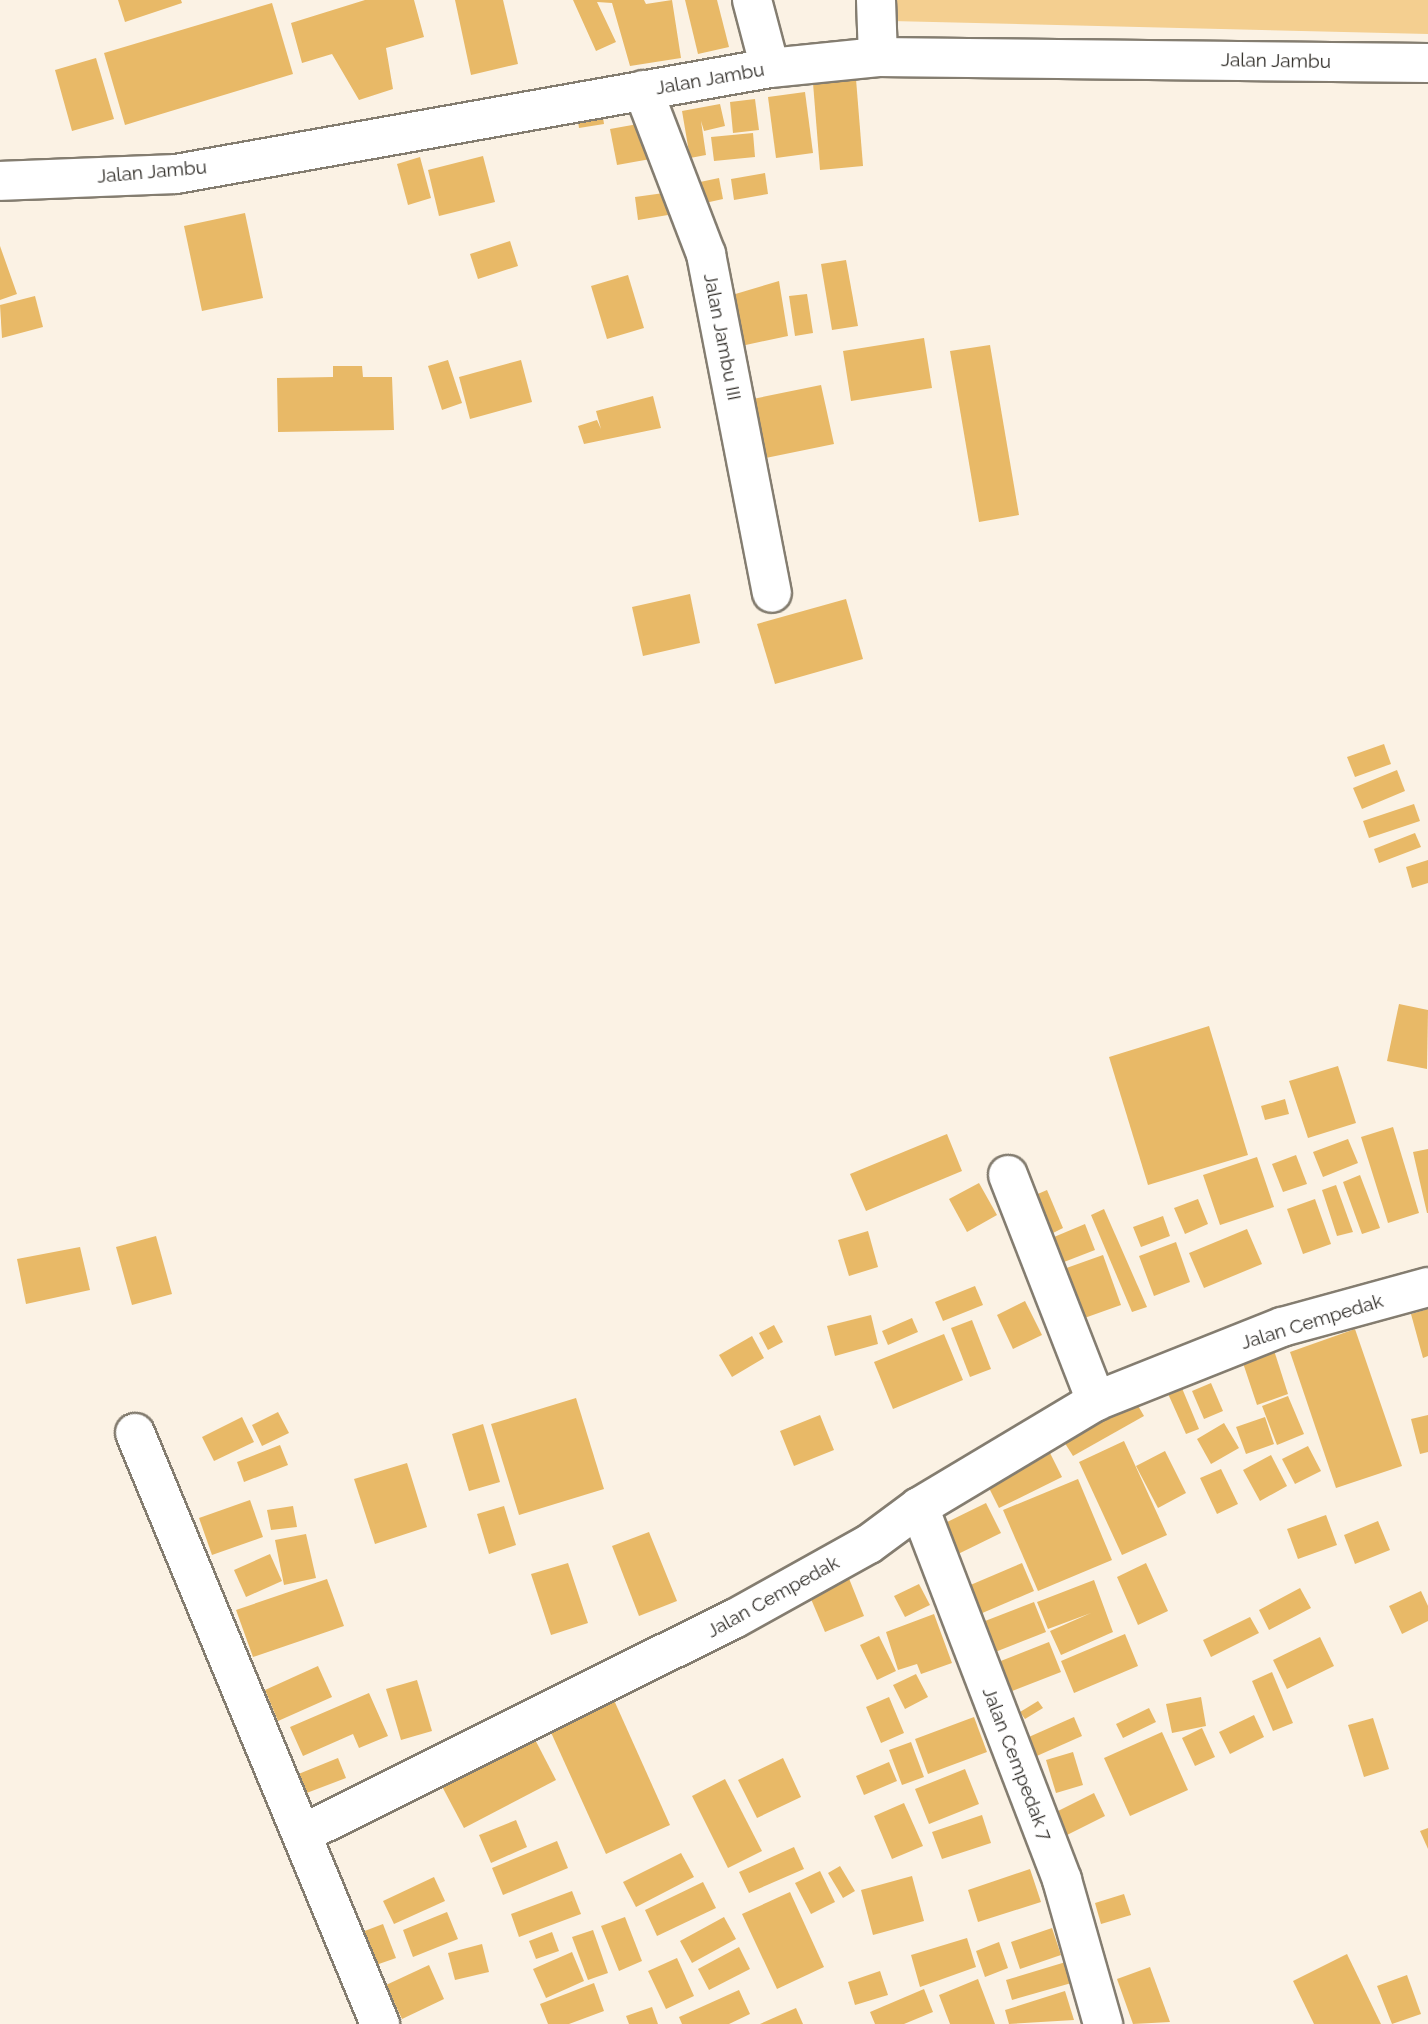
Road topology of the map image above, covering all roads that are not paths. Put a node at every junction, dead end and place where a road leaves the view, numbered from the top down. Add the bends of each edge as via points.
1 (752, 0) edge
2 (876, 0) edge
3 (878, 57) junction
4 (1428, 62) edge
5 (770, 68) junction
6 (643, 90) junction
7 (0, 181) edge
8 (772, 593) dead end
9 (1008, 1175) dead end
10 (1428, 1287) edge
11 (1096, 1401) junction
12 (135, 1433) dead end
13 (919, 1507) junction
14 (304, 1833) junction
15 (380, 2024) edge
16 (1103, 2024) edge

1 - 5 street
2 - 3 street
3 - 4 street, Jalan Jambu
3 - 5 street, Jalan Jambu
5 - 6 street, Jalan Jambu
6 - 7 street, Jalan Jambu via 176,174
6 - 8 street, Jalan Jambu III via 706,254
9 - 11 street
10 - 11 street, Jalan Cempedak via 1283,1326
11 - 13 street, Jalan Cempedak
12 - 14 street
13 - 14 street, Jalan Cempedak via 869,1544 734,1619
13 - 16 street, Jalan Cempedak 7 via 1062,1880 1094,1977
14 - 15 street

